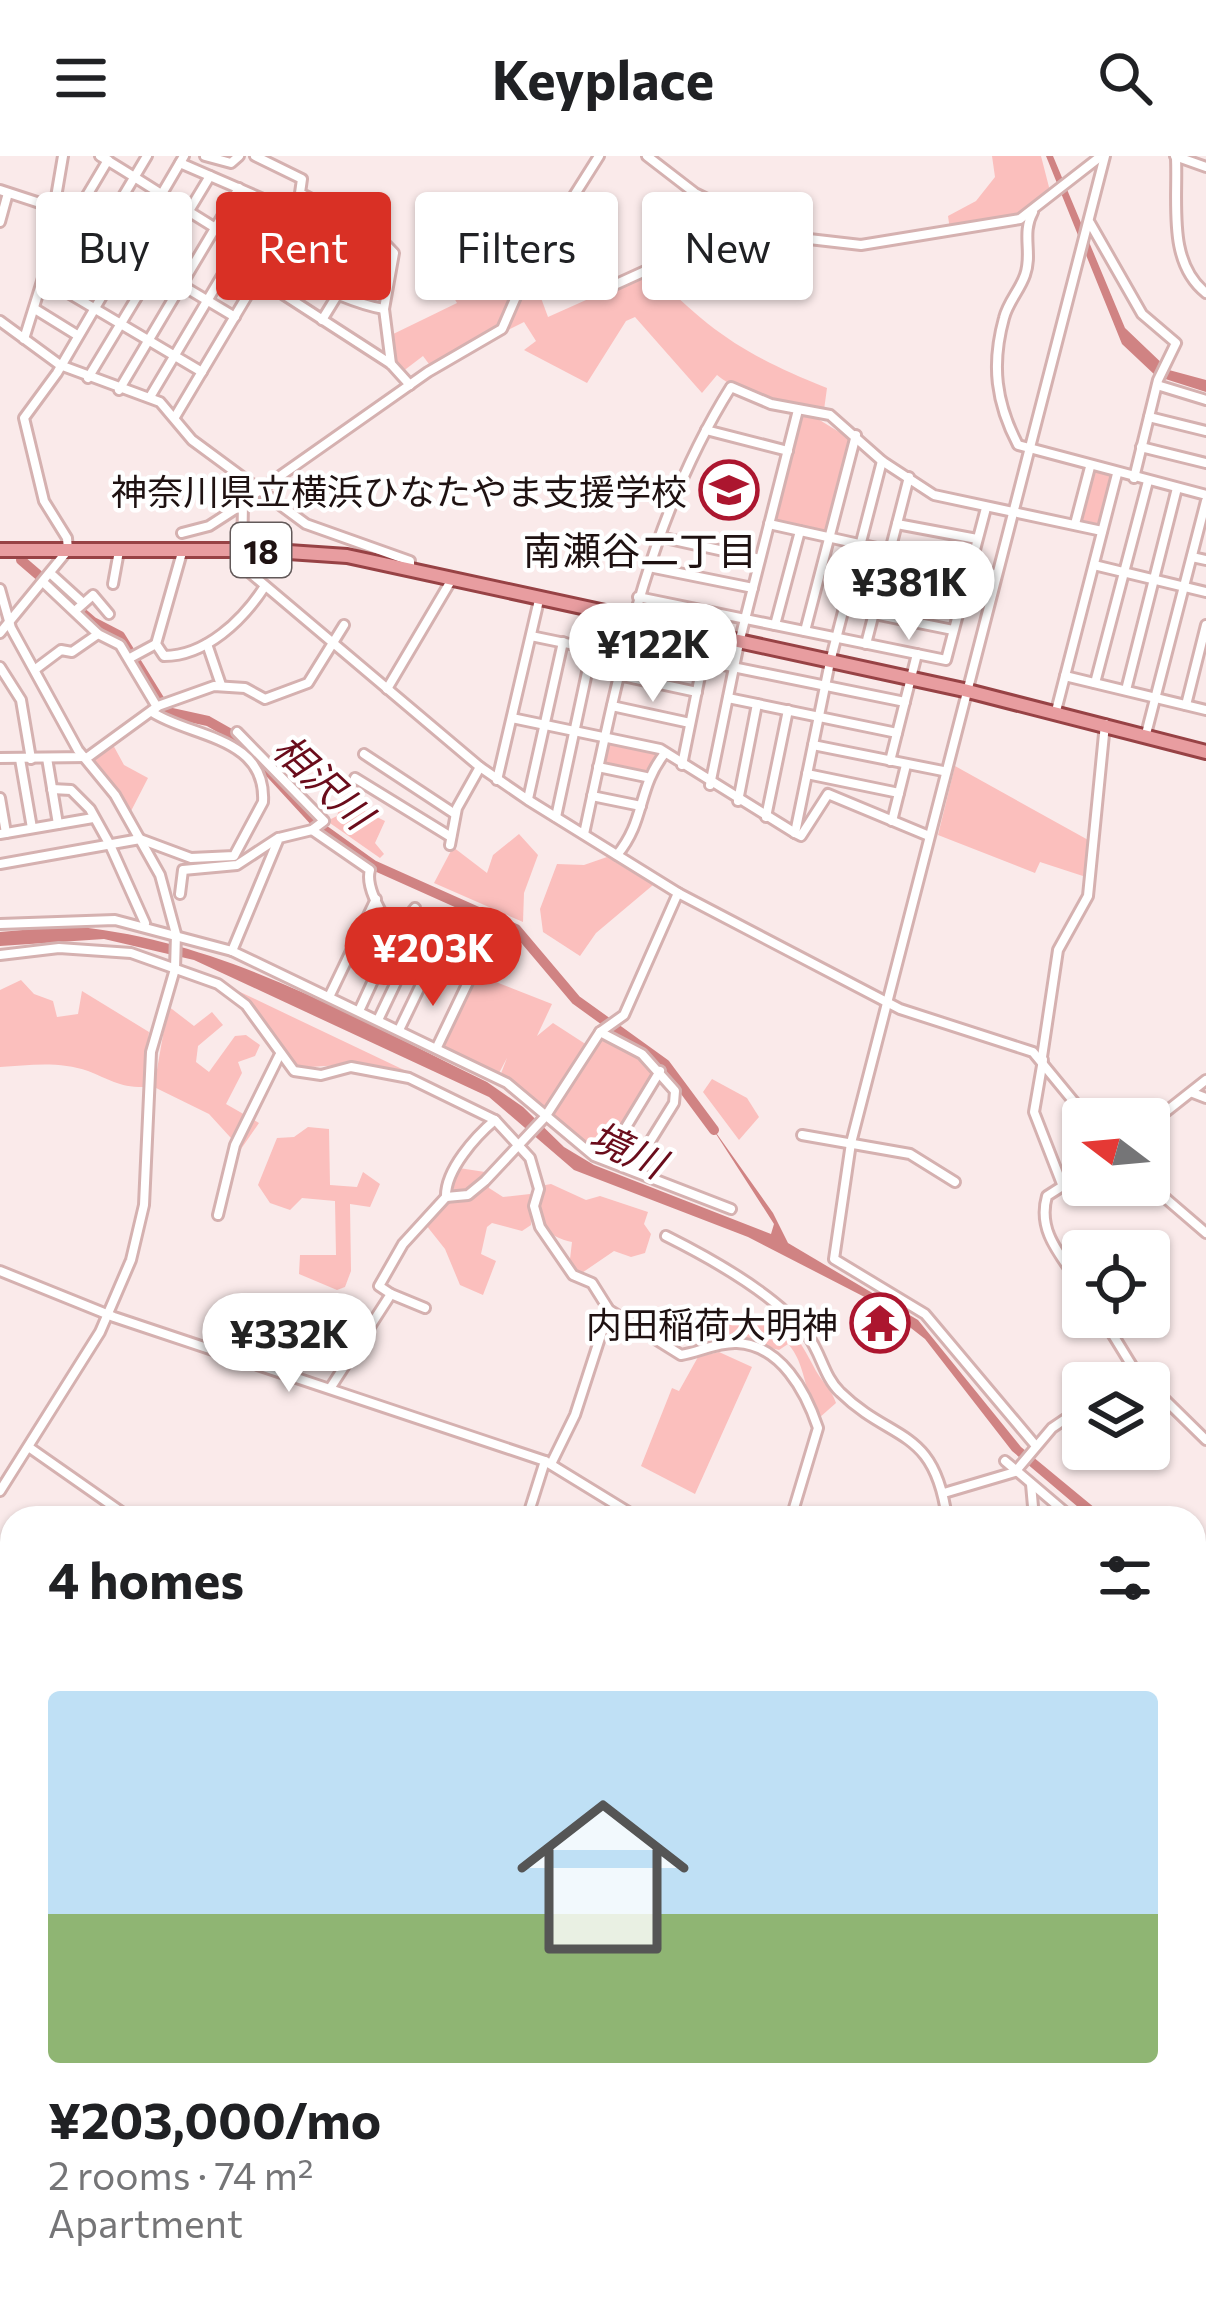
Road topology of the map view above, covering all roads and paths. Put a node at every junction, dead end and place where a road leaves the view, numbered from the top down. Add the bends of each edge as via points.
1 (46, 156) edge
2 (147, 156) edge
3 (205, 156) edge
4 (239, 156) edge
5 (255, 156) edge
6 (599, 156) edge
7 (647, 156) edge
8 (1103, 156) edge
9 (1176, 157) edge
10 (106, 158) edge
11 (63, 159) edge
12 (182, 159) edge
13 (1206, 167) edge
14 (135, 176) junction
15 (210, 176) junction
16 (238, 188) junction
17 (4, 192) edge
18 (55, 192) edge
19 (88, 192) edge
20 (125, 192) edge
21 (160, 192) edge
22 (163, 192) edge
23 (236, 192) edge
24 (248, 192) edge
25 (577, 192) edge
26 (698, 192) edge
27 (36, 202) edge
28 (192, 206) edge
29 (1035, 206) junction
30 (192, 210) edge
31 (0, 222) edge
32 (216, 225) joint
33 (1088, 225) junction
34 (813, 239) edge
35 (192, 265) edge
36 (216, 287) edge
37 (192, 291) edge
38 (1206, 293) edge
39 (37, 300) edge
40 (80, 300) edge
41 (98, 300) edge
42 (135, 300) edge
43 (172, 300) edge
44 (208, 300) junction
45 (245, 300) edge
46 (292, 300) edge
47 (334, 300) edge
48 (358, 300) edge
49 (516, 300) edge
50 (93, 308) junction
51 (35, 309) junction
52 (384, 309) junction
53 (235, 316) junction
54 (322, 320) junction
55 (0, 321) edge
56 (121, 325) junction
57 (77, 334) junction
58 (25, 339) junction
59 (148, 340) junction
60 (174, 356) junction
61 (391, 364) junction
62 (60, 365) junction
63 (202, 372) junction
64 (88, 378) junction
65 (1158, 382) junction
66 (410, 385) junction
67 (118, 390) junction
68 (150, 397) junction
69 (1206, 400) edge
70 (799, 410) junction
71 (175, 417) junction
72 (1149, 417) junction
73 (706, 430) junction
74 (1206, 431) edge
75 (856, 435) junction
76 (1141, 447) junction
77 (788, 451) junction
78 (1028, 452) junction
79 (882, 461) junction
80 (1206, 463) edge
81 (1090, 467) junction
82 (1117, 474) junction
83 (909, 477) junction
84 (1134, 478) junction
85 (1148, 481) junction
86 (1177, 488) junction
87 (256, 492) junction
88 (1206, 498) edge
89 (240, 506) junction
90 (986, 508) junction
91 (1013, 512) junction
92 (770, 524) junction
93 (897, 524) junction
94 (1075, 524) junction
95 (800, 531) junction
96 (1102, 531) junction
97 (182, 533) dead end
98 (660, 537) junction
99 (830, 538) junction
100 (976, 539) junction
101 (860, 546) junction
102 (183, 549) junction
103 (349, 549) junction
104 (6, 550) edge
105 (68, 550) junction
106 (239, 550) junction
107 (119, 551) junction
108 (890, 553) junction
109 (1192, 557) junction
110 (760, 559) junction
111 (1206, 560) edge
112 (1094, 565) junction
113 (649, 567) junction
114 (969, 569) junction
115 (1124, 572) junction
116 (994, 574) junction
117 (46, 578) junction
118 (452, 579) junction
119 (1154, 579) junction
120 (882, 583) junction
121 (113, 584) dead end
122 (265, 586) junction
123 (1184, 587) junction
124 (753, 589) junction
125 (0, 590) edge
126 (1206, 592) edge
127 (638, 597) junction
128 (539, 600) junction
129 (961, 600) junction
130 (80, 606) junction
131 (109, 614) dead end
132 (874, 614) junction
133 (745, 619) junction
134 (630, 620) junction
135 (10, 621) junction
136 (344, 625) dead end
137 (775, 625) junction
138 (1206, 625) edge
139 (953, 630) junction
140 (805, 632) junction
141 (0, 633) edge
142 (98, 634) junction
143 (531, 636) junction
144 (836, 638) junction
145 (562, 642) junction
146 (739, 643) junction
147 (156, 644) junction
148 (207, 644) junction
149 (332, 644) junction
150 (866, 644) junction
151 (592, 649) junction
152 (624, 650) junction
153 (917, 654) junction
154 (133, 656) junction
155 (703, 661) junction
156 (830, 662) junction
157 (0, 667) edge
158 (734, 667) junction
159 (37, 668) junction
160 (618, 675) junction
161 (1065, 676) junction
162 (911, 678) junction
163 (1095, 683) junction
164 (221, 686) junction
165 (825, 686) junction
166 (387, 689) junction
167 (964, 690) junction
168 (1126, 690) junction
169 (697, 692) junction
170 (728, 698) junction
171 (1155, 698) junction
172 (905, 702) junction
173 (758, 704) junction
174 (1186, 705) junction
175 (612, 706) junction
176 (158, 707) junction
177 (788, 710) junction
178 (1206, 710) edge
179 (1056, 711) junction
180 (819, 717) junction
181 (512, 718) junction
182 (690, 723) junction
183 (1105, 724) junction
184 (544, 725) junction
185 (574, 731) junction
186 (237, 732) dead end
187 (897, 733) junction
188 (1146, 734) junction
189 (605, 737) junction
190 (813, 745) junction
191 (665, 752) junction
192 (1206, 752) edge
193 (364, 754) dead end
194 (0, 758) edge
195 (26, 758) junction
196 (47, 758) junction
197 (82, 758) junction
198 (890, 761) junction
199 (907, 764) junction
200 (682, 765) junction
201 (480, 767) junction
202 (598, 767) junction
203 (943, 772) junction
204 (807, 774) junction
205 (646, 777) junction
206 (355, 778) dead end
207 (497, 780) junction
208 (710, 784) junction
209 (52, 789) junction
210 (899, 793) junction
211 (592, 796) junction
212 (0, 798) edge
213 (528, 800) junction
214 (738, 801) junction
215 (641, 806) junction
216 (455, 814) junction
217 (556, 817) junction
218 (766, 817) junction
219 (94, 818) junction
220 (892, 821) junction
221 (58, 824) junction
222 (317, 826) junction
223 (32, 828) junction
224 (3, 833) edge
225 (795, 833) junction
226 (584, 834) junction
227 (929, 836) junction
228 (279, 838) junction
229 (140, 839) junction
230 (110, 844) junction
231 (617, 855) junction
232 (0, 864) edge
233 (678, 892) junction
234 (168, 899) junction
235 (376, 899) junction
236 (415, 908) dead end
237 (0, 924) edge
238 (146, 925) junction
239 (176, 933) junction
240 (394, 935) junction
241 (452, 948) dead end
242 (232, 951) junction
243 (410, 953) junction
244 (0, 955) edge
245 (175, 966) junction
246 (428, 968) junction
247 (329, 997) junction
248 (887, 1002) junction
249 (358, 1011) junction
250 (378, 1020) junction
251 (607, 1027) junction
252 (399, 1030) junction
253 (436, 1047) junction
254 (279, 1055) junction
255 (1042, 1059) junction
256 (660, 1072) junction
257 (1206, 1080) edge
258 (1193, 1093) junction
259 (1072, 1098) edge
260 (1206, 1098) edge
261 (1170, 1110) edge
262 (545, 1118) junction
263 (495, 1120) junction
264 (802, 1135) dead end
265 (523, 1141) junction
266 (851, 1142) junction
267 (606, 1160) junction
268 (633, 1169) junction
269 (955, 1182) dead end
270 (1062, 1184) joint
271 (446, 1197) junction
272 (1170, 1202) edge
273 (731, 1209) dead end
274 (218, 1215) dead end
275 (1206, 1233) edge
276 (666, 1236) dead end
277 (1062, 1258) edge
278 (0, 1271) edge
279 (391, 1294) junction
280 (424, 1308) dead end
281 (609, 1310) junction
282 (110, 1314) junction
283 (331, 1387) junction
284 (1170, 1405) edge
285 (1062, 1425) edge
286 (1206, 1439) edge
287 (1036, 1447) junction
288 (30, 1448) junction
289 (1005, 1461) dead end
290 (548, 1462) junction
291 (1019, 1469) junction
292 (1031, 1482) junction
293 (0, 1491) edge
294 (944, 1493) junction
295 (113, 1506) edge
296 (532, 1506) edge
297 (619, 1506) edge
298 (795, 1506) edge
299 (946, 1506) edge
300 (1033, 1506) edge
301 (1058, 1506) edge

1 - 11 street
2 - 14 street
3 - 4 street via 231,164
5 - 52 street via 302,179 300,193 388,244 394,253
6 - 25 street
7 - 26 street
8 - 29 street
8 - 33 street
9 - 13 street
9 - 38 street via 1180,258 1185,275
10 - 14 street
10 - 19 street
11 - 18 street
12 - 15 street
12 - 22 street
14 - 20 street
14 - 21 street
15 - 16 street
15 - 28 street
16 - 23 street
16 - 24 street
17 - 27 street
17 - 31 street
29 - 34 street via 1020,219 978,229 862,245
29 - 78 street via 1024,227 1026,274 1004,317 995,377 998,405
30 - 32 street
32 - 35 street
33 - 65 street via 1142,314 1174,338
33 - 78 street
36 - 44 street
37 - 44 street
39 - 51 street
40 - 50 street
41 - 50 street
42 - 56 street
43 - 59 street
44 - 53 street
44 - 60 street
45 - 53 street
46 - 54 street
47 - 54 street
48 - 52 street
49 - 66 street via 502,329
50 - 56 street
50 - 57 street
51 - 57 street
51 - 58 street
52 - 61 street
53 - 63 street
54 - 61 street
55 - 58 street
56 - 59 street
56 - 64 street
57 - 62 street
58 - 62 street
59 - 60 street
59 - 67 street
60 - 63 street
60 - 68 street
61 - 66 street
62 - 64 street
62 - 105 street via 24,418 44,501
63 - 71 street
64 - 67 street
65 - 69 street
65 - 72 street
66 - 87 street
67 - 68 street
68 - 71 street
70 - 73 street via 731,387
70 - 75 street via 830,415
70 - 77 street
71 - 87 street
72 - 74 street
72 - 76 street
73 - 77 street
73 - 98 street
75 - 79 street
75 - 99 street
76 - 80 street
76 - 84 street
77 - 92 street
78 - 81 street
78 - 91 street
79 - 83 street
79 - 101 street
81 - 82 street
81 - 94 street
82 - 84 street
82 - 96 street
83 - 90 street via 934,496
83 - 93 street
84 - 85 street
85 - 86 street
85 - 115 street
86 - 88 street
86 - 119 street
87 - 89 street
87 - 103 street
88 - 109 street
89 - 97 street
89 - 106 street
90 - 91 street
90 - 100 street
91 - 94 street
91 - 116 street
92 - 95 street
92 - 110 street
93 - 100 street
93 - 108 street
94 - 96 street
95 - 99 street
95 - 137 street
96 - 112 street
98 - 110 street
98 - 113 street
99 - 101 street
99 - 140 street
100 - 114 street
101 - 108 street
101 - 144 street
102 - 106 main road, 18
102 - 107 main road, 18
102 - 147 street
103 - 106 main road, 18
103 - 118 main road, 18
104 - 105 main road, 18
105 - 107 main road, 18
105 - 117 street
106 - 122 street via 242,566
107 - 121 street
108 - 114 street
108 - 120 street
109 - 111 street
109 - 123 street
110 - 124 street
112 - 115 street
112 - 161 street
113 - 124 street
113 - 127 street
114 - 116 street
114 - 129 street
115 - 119 street
115 - 163 street
116 - 167 street
117 - 130 street
117 - 135 street
118 - 128 main road, 18
118 - 166 street
119 - 123 street
119 - 168 street
120 - 129 street
120 - 132 street
122 - 148 street
122 - 149 street
123 - 126 street
123 - 171 street
124 - 133 street
125 - 135 street
127 - 133 street
127 - 134 street
128 - 134 main road, 18
128 - 143 street
129 - 139 street
130 - 131 street via 93,595
130 - 142 street
132 - 139 street
132 - 150 street
133 - 137 street
133 - 146 street
134 - 146 main road, 18
134 - 152 street
135 - 141 street
135 - 159 street
136 - 149 street
137 - 140 street
138 - 174 street
139 - 153 street via 946,660
140 - 144 street
142 - 154 street
142 - 159 street
143 - 145 street
143 - 181 street
144 - 150 street
144 - 156 street
145 - 151 street
145 - 184 street
146 - 156 main road, 18
146 - 158 street
147 - 148 street via 164,656 180,656
147 - 154 street
148 - 164 street
149 - 164 street via 299,689 266,699
149 - 166 street
150 - 153 street
151 - 152 street
151 - 185 street
152 - 155 street
152 - 160 street
153 - 162 street
154 - 176 street
155 - 158 street
155 - 169 street
156 - 162 main road, 18
156 - 165 street
157 - 195 street via 21,700
158 - 165 street
158 - 170 street
159 - 197 street
160 - 169 street
160 - 175 street
161 - 163 street
161 - 179 street
162 - 167 main road, 18
162 - 172 street
163 - 168 street
164 - 176 street
165 - 172 street
165 - 180 street
166 - 201 street
167 - 179 main road, 18
167 - 203 street
168 - 171 street
169 - 182 street
170 - 173 street
170 - 208 street
171 - 174 street
171 - 188 street
172 - 187 street
173 - 177 street
173 - 214 street
174 - 178 street
175 - 182 street
175 - 189 street
176 - 197 street
176 - 229 street via 170,724 229,742 254,770 264,797 230,859 191,858
177 - 180 street
177 - 218 street
179 - 183 main road, 18
180 - 187 street
180 - 190 street
181 - 184 street
181 - 207 street
182 - 200 street
183 - 188 main road, 18
183 - 255 street via 1088,896 1058,950
184 - 185 street
184 - 213 street
185 - 189 street
185 - 217 street
186 - 222 street
187 - 198 street
188 - 192 main road, 18
189 - 191 street
189 - 202 street
190 - 198 street
190 - 204 street
191 - 200 street
191 - 205 street
193 - 216 street
194 - 195 street
195 - 196 street
195 - 223 street
196 - 197 street
196 - 209 street
197 - 229 street
198 - 199 street
199 - 203 street
199 - 210 street
200 - 208 street
201 - 207 street
201 - 216 street
202 - 205 street
202 - 211 street
203 - 227 street
204 - 210 street
204 - 225 street
205 - 215 street
206 - 216 street via 451,841
207 - 213 street
208 - 214 street
209 - 219 street via 71,790
209 - 221 street
210 - 220 street
211 - 215 street
211 - 226 street
212 - 224 street
213 - 217 street
214 - 218 street
215 - 231 street via 638,827
217 - 226 street
218 - 225 street
219 - 221 street
219 - 230 street
220 - 225 street via 828,794 813,824
220 - 227 street
221 - 223 street
222 - 228 street
222 - 235 street via 370,870
223 - 224 street
226 - 231 street
227 - 248 street
228 - 234 street via 237,865 183,870 182,893
228 - 242 street
229 - 230 street
229 - 234 street
230 - 232 street
230 - 238 street
231 - 233 street
233 - 248 street
233 - 251 street via 624,1015
234 - 239 street
235 - 240 street
235 - 247 street
236 - 240 street
237 - 238 street via 69,918
238 - 239 street
239 - 242 street
239 - 245 street
240 - 243 street
240 - 249 street
241 - 243 street via 460,926 437,917
242 - 247 street
243 - 246 street
243 - 250 street
244 - 245 street via 87,948
245 - 254 street via 232,991
245 - 282 street via 151,1052 144,1205
246 - 252 street
246 - 253 street via 472,976
247 - 249 street
248 - 255 street
248 - 266 street
249 - 250 street
250 - 252 street
251 - 256 street
251 - 262 street
252 - 253 street
253 - 262 street via 507,1083
254 - 263 street via 303,1074 351,1067 409,1078
254 - 274 street via 235,1145
255 - 259 street
255 - 270 street via 1034,1112
256 - 267 street
256 - 268 street via 676,1097
257 - 258 street
258 - 260 street
258 - 261 street
262 - 265 street
262 - 267 street
263 - 265 street
263 - 271 street via 476,1136
264 - 266 street
265 - 271 street via 468,1195
265 - 281 street via 539,1189 540,1227
266 - 269 street via 910,1154
266 - 287 street via 834,1259 925,1314
267 - 268 street
268 - 273 street
270 - 277 street via 1046,1199 1048,1238
271 - 279 street via 403,1244 380,1286
272 - 275 street
276 - 294 street via 726,1267 807,1334 838,1390 908,1436
278 - 282 street
279 - 280 street
279 - 283 street
281 - 290 street via 575,1414
281 - 298 street via 681,1355 738,1343 791,1372 818,1428
282 - 283 street
282 - 288 street
283 - 290 street
284 - 286 street
285 - 287 street
287 - 291 street
288 - 293 street
288 - 295 street
289 - 291 street
290 - 296 street
290 - 297 street
291 - 292 street
291 - 294 street
292 - 300 street
292 - 301 street
294 - 299 street

